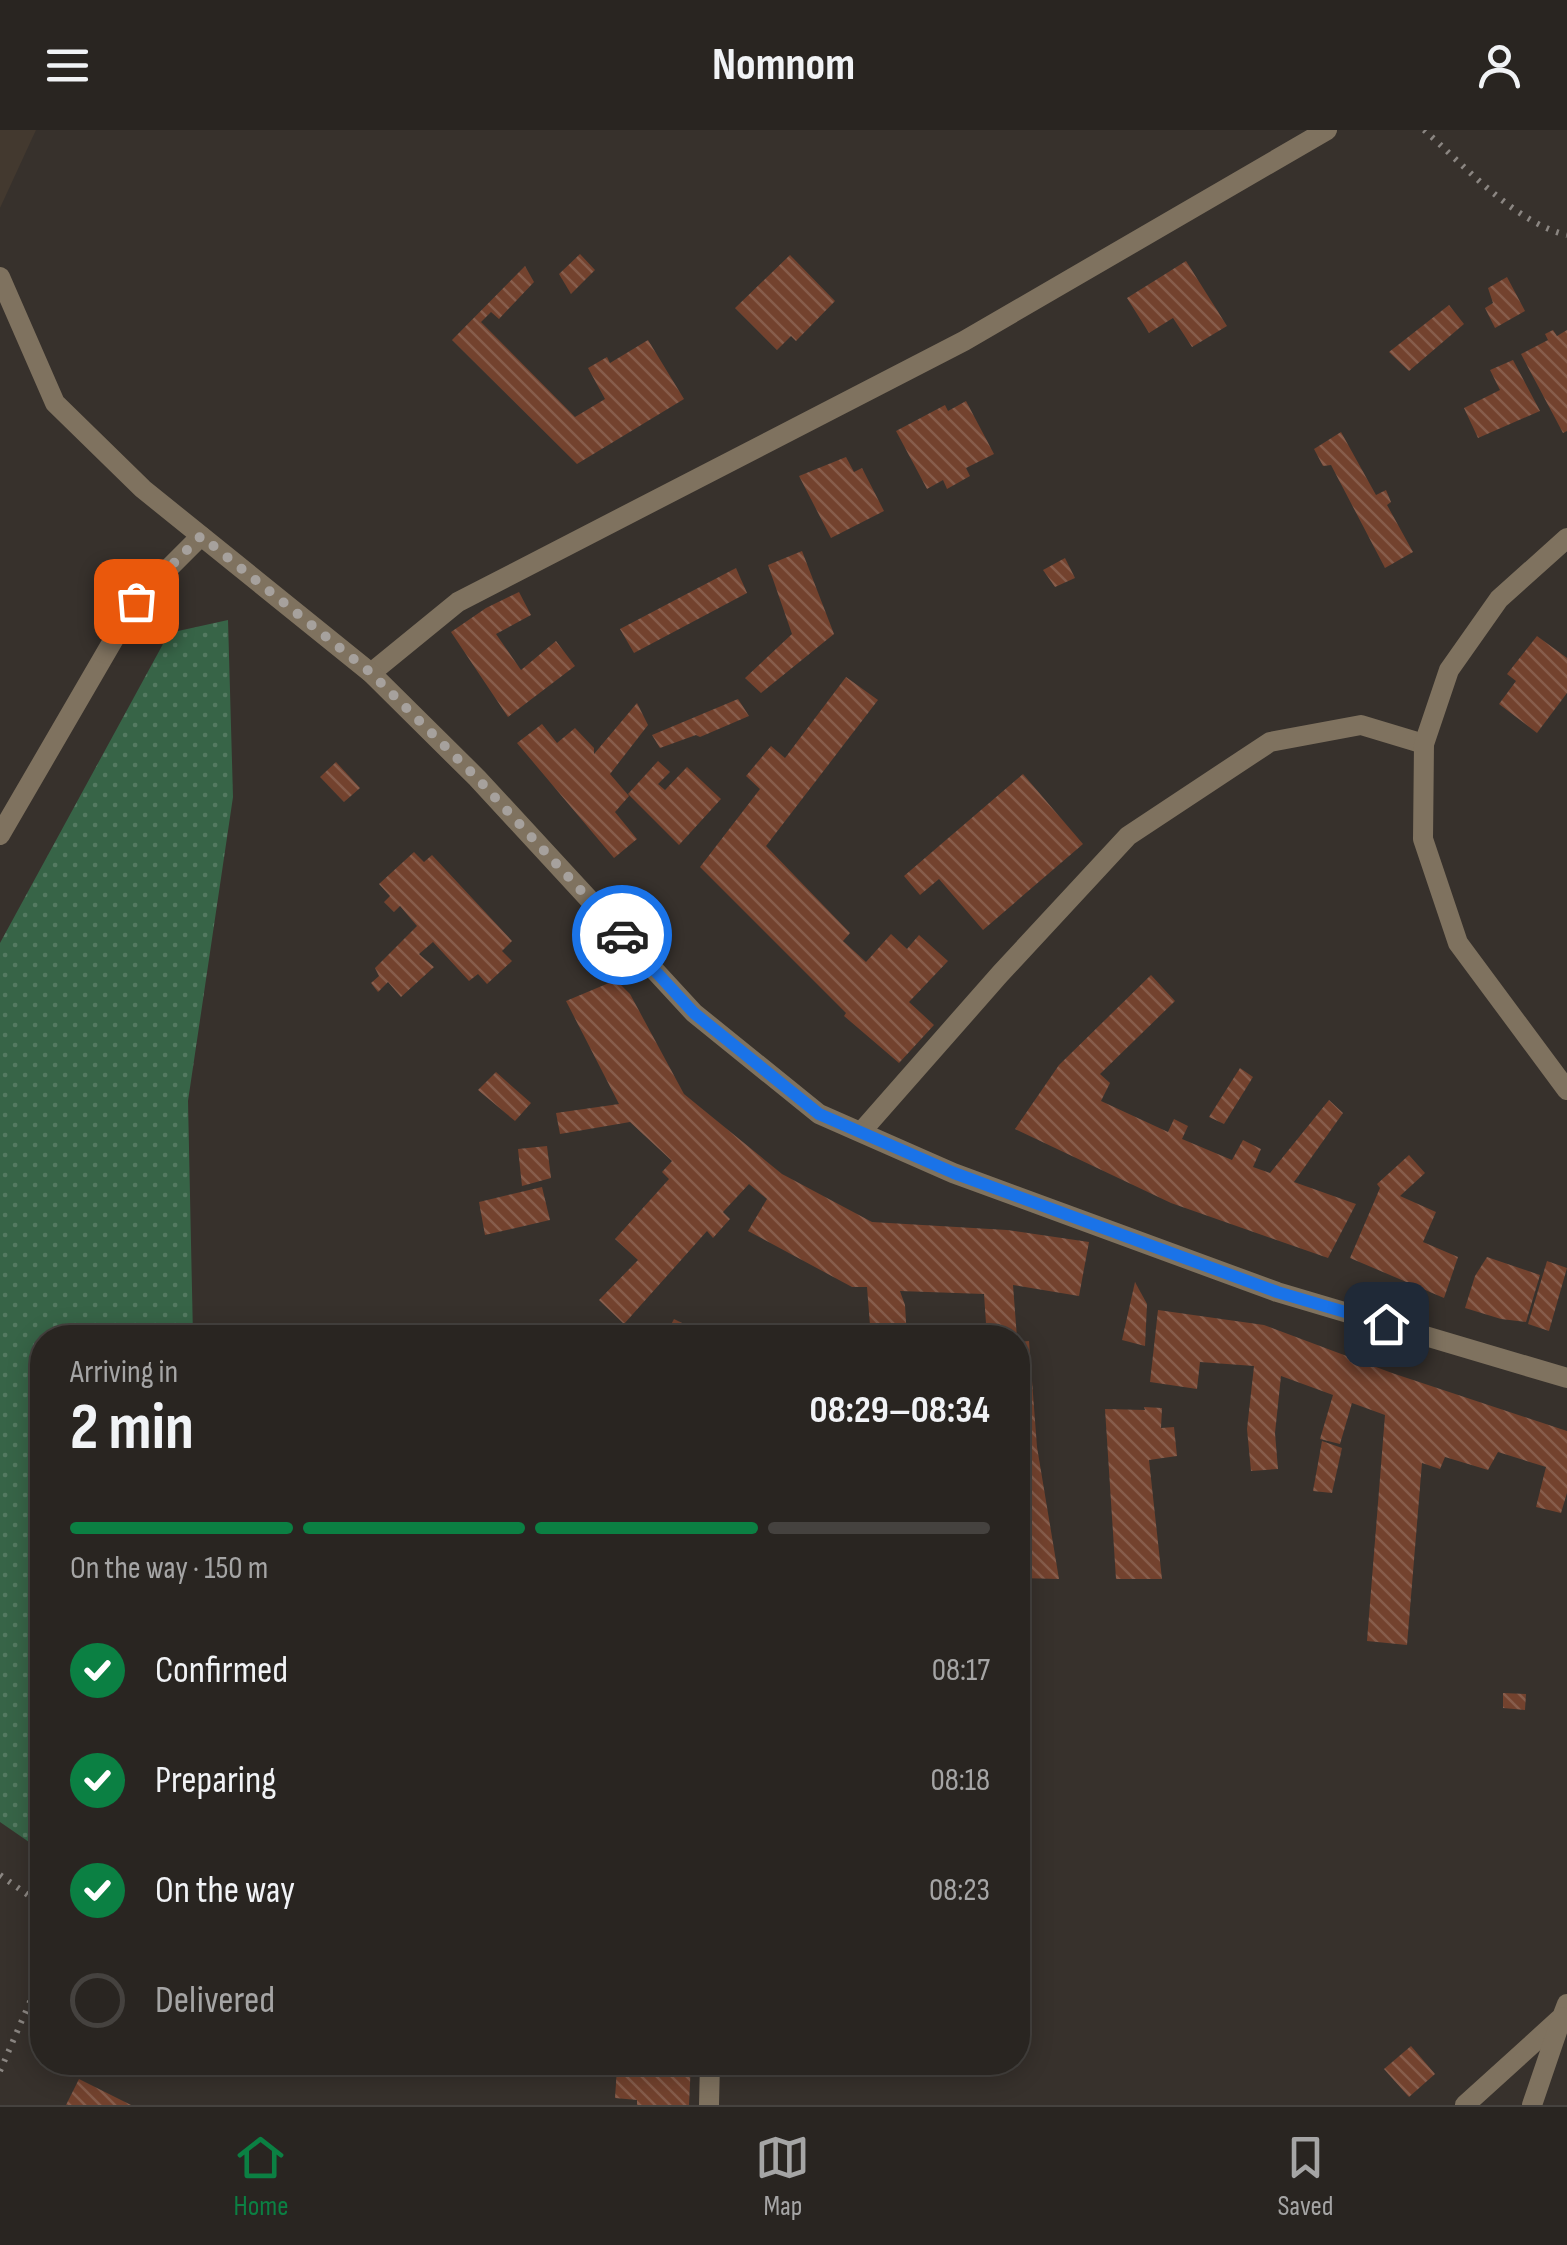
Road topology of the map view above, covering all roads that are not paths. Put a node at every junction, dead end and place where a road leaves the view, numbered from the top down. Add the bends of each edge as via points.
1 (1327, 130) edge
2 (0, 277) edge
3 (201, 536) junction
4 (1567, 538) edge
5 (371, 673) junction
6 (1424, 744) junction
7 (0, 835) edge
8 (1567, 1090) edge
9 (861, 1132) junction
10 (1567, 1378) edge
11 (1565, 2011) edge
12 (710, 2075) edge
13 (709, 2105) edge
14 (1466, 2105) edge
15 (1532, 2105) edge

1 - 5 street via 964,340 458,602
2 - 3 street via 54,403
3 - 5 street
3 - 7 street via 136,601
4 - 6 street via 1499,599 1449,670
5 - 9 street via 694,1013 819,1114
6 - 8 street via 1423,839 1458,943
6 - 9 street via 1361,725 1270,742 1128,836
9 - 10 street via 1277,1292
11 - 14 street
11 - 15 street
12 - 13 street

